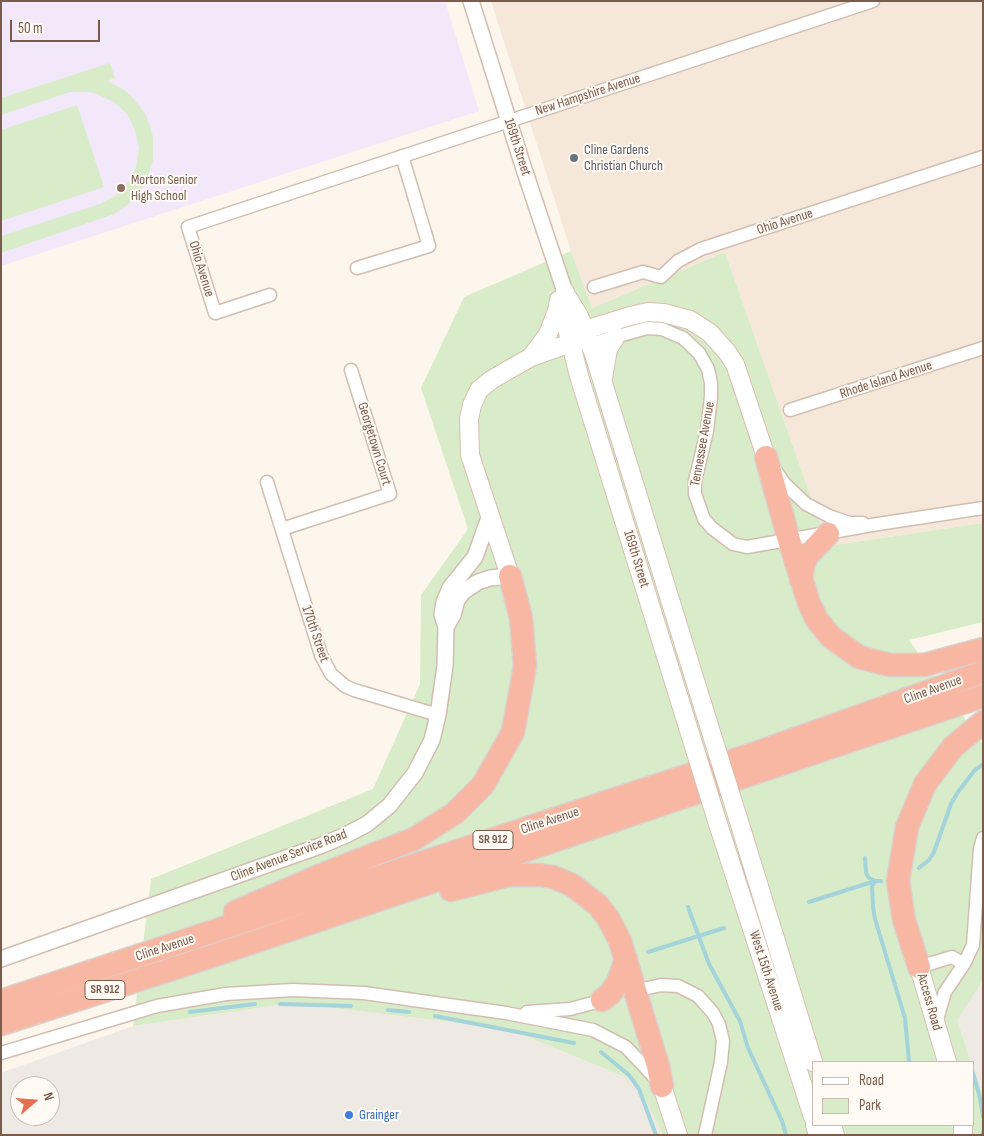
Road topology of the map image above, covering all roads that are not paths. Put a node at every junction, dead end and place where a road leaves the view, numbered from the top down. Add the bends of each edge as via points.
1 (471, 1) edge
2 (873, 1) edge
3 (508, 121) junction
4 (402, 156) junction
5 (983, 157) edge
6 (188, 227) joint
7 (357, 268) dead end
8 (563, 287) junction
9 (594, 287) dead end
10 (270, 296) dead end
11 (616, 336) junction
12 (587, 337) junction
13 (571, 343) junction
14 (983, 348) edge
15 (531, 357) junction
16 (351, 370) dead end
17 (603, 383) junction
18 (790, 410) dead end
19 (766, 457) junction
20 (267, 482) dead end
21 (983, 508) edge
22 (490, 515) junction
23 (878, 524) junction
24 (282, 529) junction
25 (828, 534) junction
26 (789, 540) junction
27 (510, 576) junction
28 (800, 580) junction
29 (446, 627) junction
30 (983, 649) edge
31 (983, 672) edge
32 (983, 696) edge
33 (438, 715) junction
34 (983, 722) edge
35 (737, 815) joint
36 (718, 824) joint
37 (983, 838) edge
38 (145, 955) junction
39 (209, 957) junction
40 (1, 959) edge
41 (626, 959) junction
42 (964, 964) junction
43 (919, 967) junction
44 (635, 990) junction
45 (602, 1000) junction
46 (1, 1001) edge
47 (506, 1013) junction
48 (1, 1024) edge
49 (935, 1026) junction
50 (1, 1053) edge
51 (813, 1061) edge
52 (947, 1061) edge
53 (662, 1086) junction
54 (812, 1114) edge
55 (678, 1135) edge
56 (705, 1135) edge

1 - 3 street, 169th Street
2 - 3 street, New Hampshire Avenue
3 - 4 street, New Hampshire Avenue
3 - 8 street, 169th Street
4 - 6 street, New Hampshire Avenue
4 - 7 street via 429,246
5 - 9 street, Ohio Avenue via 701,249 678,261 661,277 643,272
6 - 10 street, Ohio Avenue via 215,313
8 - 12 main road, 169th Street
8 - 13 main road, 169th Street
8 - 15 main road via 548,334
11 - 12 street, Tennessee Avenue
11 - 17 main road via 604,364
11 - 26 street, Tennessee Avenue via 647,328 662,329 683,338 699,353 712,383 707,431 694,481 704,518 733,544 747,547
12 - 13 main road
12 - 17 main road, 169th Street
12 - 19 main road, Tennessee Avenue via 630,316 648,312 690,320 701,327 735,364
13 - 15 main road
13 - 36 main road, 169th Street, bridge
14 - 18 street, Rhode Island Avenue
15 - 22 main road via 479,390 468,419 470,455
16 - 24 street, Georgetown Court via 390,494
17 - 35 main road, 169th Street, bridge
19 - 23 street, Tennessee Avenue via 806,504 850,522
19 - 26 highway
20 - 24 street, 170th Street
21 - 23 street, Tennessee Avenue
22 - 27 main road
22 - 29 street, Cline Avenue Service Road via 475,557 450,588 444,602 442,614
23 - 25 street, Tennessee Avenue
24 - 33 street, 170th Street via 321,655 331,674 354,690
25 - 26 street, Tennessee Avenue
25 - 28 highway via 807,556
26 - 28 highway
27 - 29 street, Cline Avenue Service Road via 478,582 463,592
27 - 38 highway via 522,618 526,666 513,732 483,785 455,812 414,839 252,904
28 - 30 highway via 817,620 830,637 859,657 890,665 924,665
29 - 33 street, Cline Avenue Service Road via 445,666
31 - 38 highway, Cline Avenue / SR 912 via 753,754
32 - 39 highway, Cline Avenue / SR 912
33 - 40 street, Cline Avenue Service Road via 432,740 415,773 390,806 368,824 320,846
34 - 43 highway via 953,747 925,784 907,827 898,881 904,920
35 - 51 main road, West 15th Avenue
36 - 54 main road, West 15th Avenue
37 - 42 street via 973,945
38 - 46 highway, Cline Avenue / SR 912
39 - 41 highway via 495,878 531,874 553,877 572,885 598,905 615,931
39 - 48 highway, Cline Avenue / SR 912
41 - 44 highway
41 - 45 highway via 618,982
42 - 43 street, Access Road via 952,957
42 - 49 street via 945,992
43 - 49 main road, Access Road
44 - 45 street
44 - 53 highway
44 - 56 street via 661,985 678,986 698,996 716,1018 723,1042
45 - 47 street via 570,1009
47 - 50 street via 364,993 293,990 226,994 157,1006
47 - 53 street via 593,1030 607,1036 626,1047
49 - 52 main road, Access Road
53 - 55 main road

